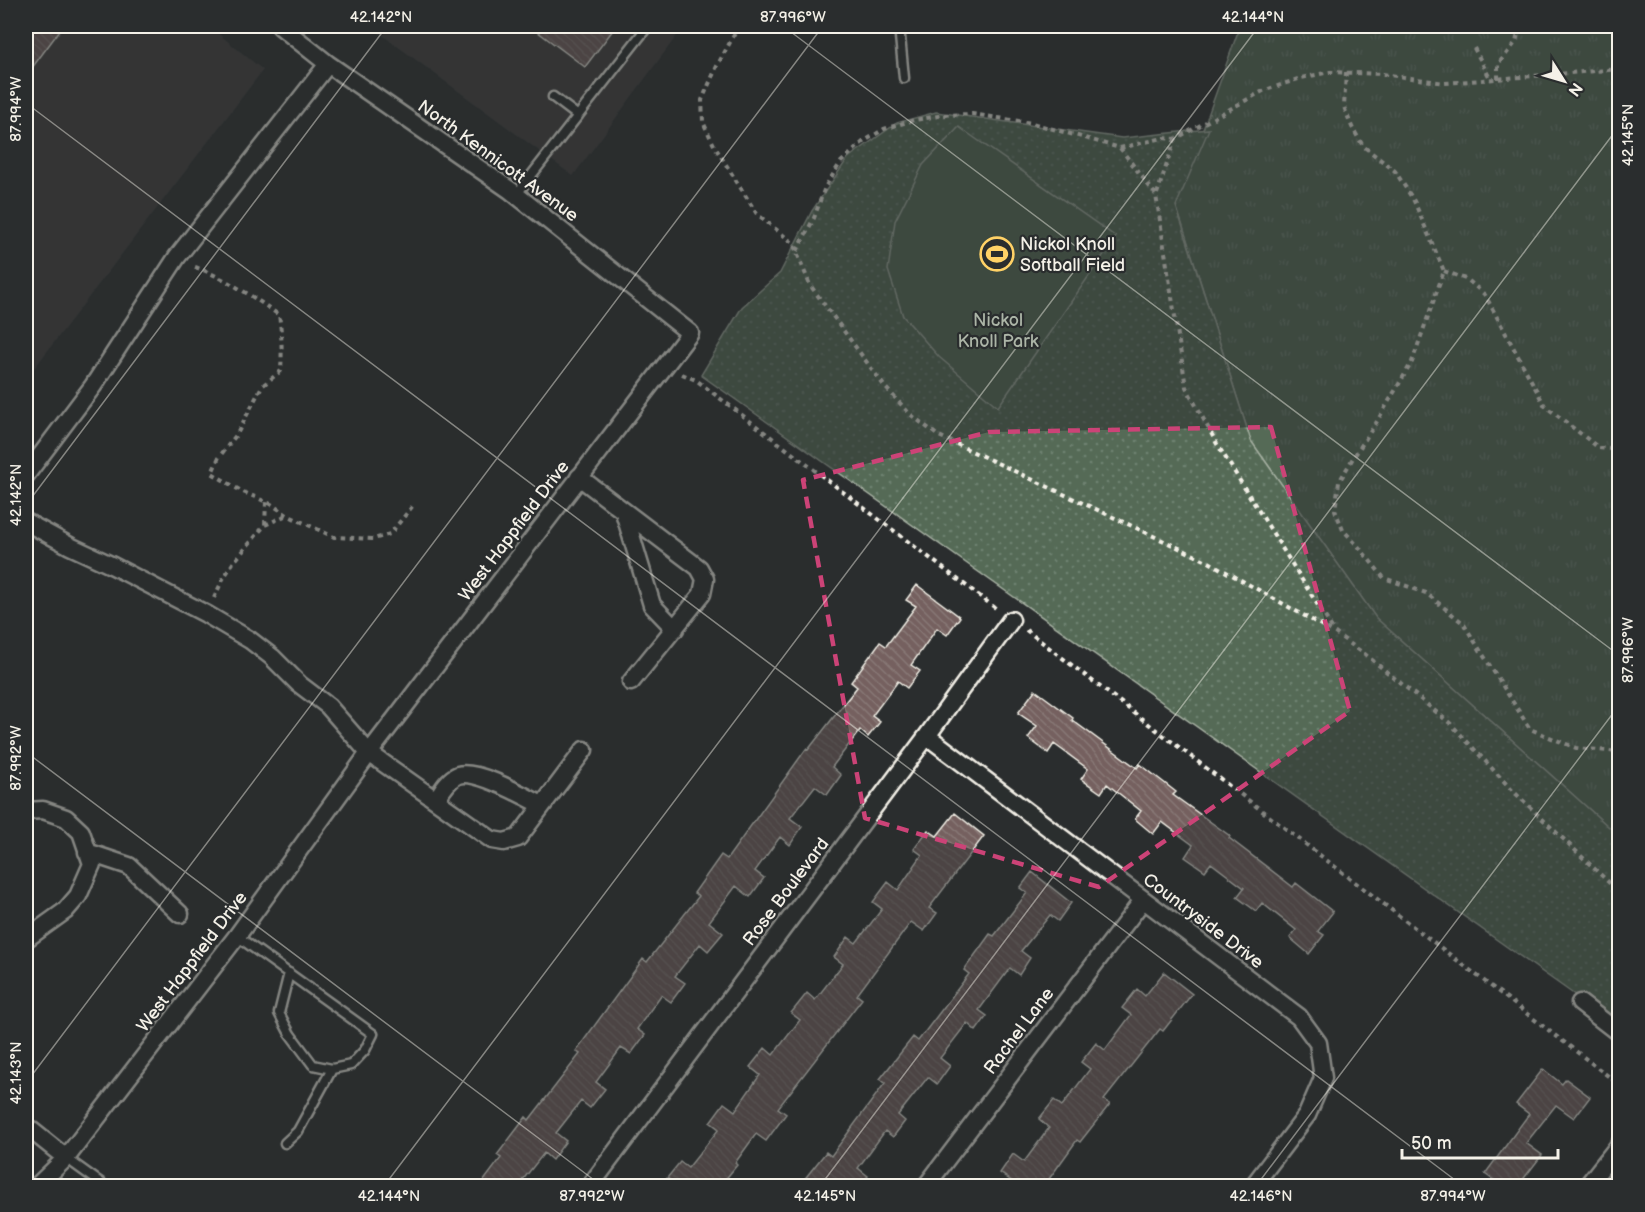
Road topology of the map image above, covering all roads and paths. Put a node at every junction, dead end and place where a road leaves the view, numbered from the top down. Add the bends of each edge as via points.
1 (280, 26) edge
2 (648, 26) edge
3 (739, 26) edge
4 (899, 26) edge
5 (1520, 26) edge
6 (1474, 48) dead end
7 (328, 64) junction
8 (1620, 69) edge
9 (1346, 72) junction
10 (904, 78) dead end
11 (1498, 79) junction
12 (1491, 80) junction
13 (553, 96) dead end
14 (578, 116) junction
15 (1176, 139) junction
16 (1120, 148) junction
17 (516, 195) junction
18 (1156, 195) junction
19 (797, 251) junction
20 (195, 267) dead end
21 (1444, 271) junction
22 (690, 333) joint
23 (667, 363) junction
24 (1620, 450) edge
25 (26, 475) edge
26 (579, 477) junction
27 (266, 502) junction
28 (415, 503) dead end
29 (624, 512) junction
30 (287, 515) junction
31 (26, 522) edge
32 (265, 525) junction
33 (206, 614) junction
34 (1011, 620) junction
35 (675, 628) junction
36 (1335, 633) junction
37 (631, 682) dead end
38 (927, 736) junction
39 (584, 750) dead end
40 (1620, 752) edge
41 (369, 753) junction
42 (436, 800) junction
43 (542, 805) junction
44 (26, 811) edge
45 (87, 852) junction
46 (1620, 893) edge
47 (1143, 900) junction
48 (180, 914) dead end
49 (237, 936) junction
50 (26, 939) edge
51 (289, 973) junction
52 (1580, 1003) dead end
53 (1620, 1034) edge
54 (332, 1070) junction
55 (1620, 1086) edge
56 (26, 1126) edge
57 (285, 1143) dead end
58 (1620, 1144) edge
59 (66, 1158) junction
60 (37, 1186) edge
61 (105, 1186) edge
62 (590, 1186) edge
63 (926, 1186) edge
64 (1253, 1186) edge
65 (1587, 1186) edge

1 - 7 street, North Kennicott Avenue
2 - 14 lane
3 - 19 path via 702,100 703,122 757,214 793,243
4 - 10 lane
5 - 11 path via 1516,42 1498,64
6 - 12 path
7 - 17 street, North Kennicott Avenue
7 - 25 street via 177,257 93,386
8 - 11 path
9 - 12 path via 1445,83
9 - 15 path via 1301,78 1263,91
9 - 21 path via 1344,107 1352,127 1363,146 1395,171 1414,201
11 - 12 path
13 - 14 lane
14 - 17 lane
15 - 16 path via 1162,138
15 - 18 path
16 - 18 path
16 - 19 path via 1032,123 972,114 914,120 884,129 842,162 825,187
17 - 22 street, North Kennicott Avenue
18 - 36 path via 1186,387 1217,444
19 - 36 path via 810,285 885,387 937,435 1207,561
20 - 27 path via 235,286 279,315 281,371 262,386 212,473
21 - 24 path via 1468,279 1485,295 1545,406 1599,448
21 - 40 path via 1412,362 1339,482 1335,510 1343,530 1384,578 1426,593 1463,623 1530,729 1576,748
22 - 23 street, West Happfield Drive
23 - 26 street, West Happfield Drive
23 - 34 path via 696,380
26 - 29 street
26 - 41 street, West Happfield Drive
27 - 30 path
27 - 32 path
28 - 30 path via 390,534 374,539 334,537
29 - 35 street via 652,605
29 - 35 street via 699,568 705,579 702,594
30 - 32 path
31 - 33 street
32 - 33 path via 233,563
33 - 41 street via 272,657 328,706
34 - 38 street, Rose Boulevard
34 - 55 path
35 - 37 street
36 - 46 path via 1451,724 1512,790
38 - 47 street, Countryside Drive
38 - 62 street, Rose Boulevard
39 - 43 street
41 - 42 street
41 - 49 street, West Happfield Drive
42 - 43 street via 456,776 469,774
42 - 43 street via 492,840 504,842 518,838
44 - 45 street via 43,810 66,818 81,832
45 - 48 street via 129,866
45 - 50 street via 92,864 78,896
47 - 63 street, Rachel Lane
47 - 64 street, Countryside Drive via 1299,1017 1318,1043 1323,1078 1307,1115
49 - 51 lane
49 - 59 street, West Happfield Drive
51 - 54 lane via 279,1013 314,1065
51 - 54 lane via 374,1034 366,1050 351,1065
52 - 53 street
54 - 57 lane via 298,1131
56 - 59 street
58 - 65 street
59 - 60 street, West Happfield Drive
59 - 61 lane

